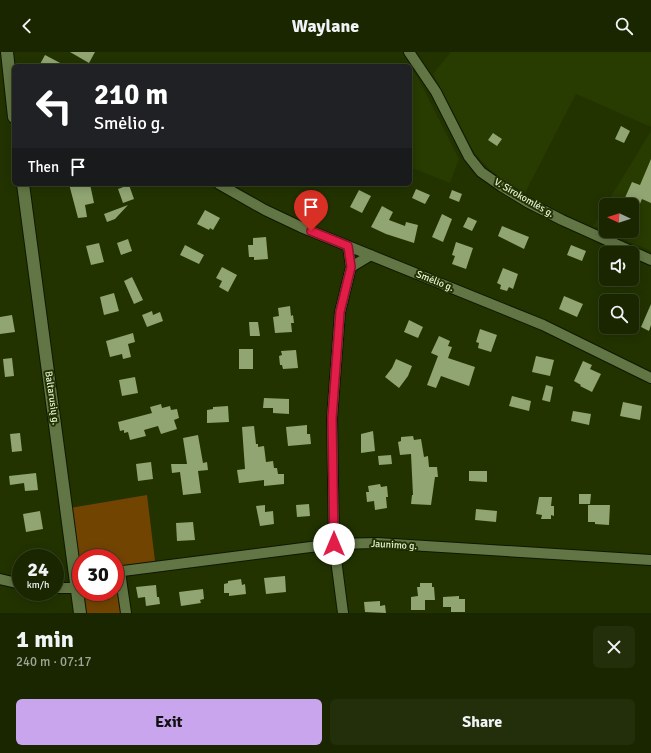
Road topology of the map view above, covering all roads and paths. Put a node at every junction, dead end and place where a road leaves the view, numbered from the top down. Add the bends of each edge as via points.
1 (409, 52) edge
2 (4, 59) edge
3 (12, 105) edge
4 (23, 186) edge
5 (223, 186) edge
6 (348, 246) junction
7 (371, 255) junction
8 (651, 260) edge
9 (351, 267) junction
10 (651, 378) edge
11 (334, 544) junction
12 (74, 549) edge
13 (651, 560) edge
14 (124, 571) edge
15 (0, 579) edge
16 (12, 582) edge
17 (79, 601) edge
18 (123, 601) edge
19 (80, 613) edge
20 (126, 613) edge
21 (343, 613) edge

1 - 8 street, V. Sirokomlės g. via 436,92 469,157 481,172 527,202
2 - 3 main road
4 - 12 main road, Baltarusių g.
5 - 6 street, Smėlio g. via 265,210
6 - 7 street, Smėlio g.
6 - 9 street
7 - 9 street
7 - 10 street, Smėlio g. via 539,324
9 - 11 street via 340,312 332,418
11 - 13 street, Jaunimo g. via 377,543
11 - 14 street, Jaunimo g.
11 - 21 street
15 - 16 street
17 - 19 main road, Baltarusių g.
18 - 20 street

